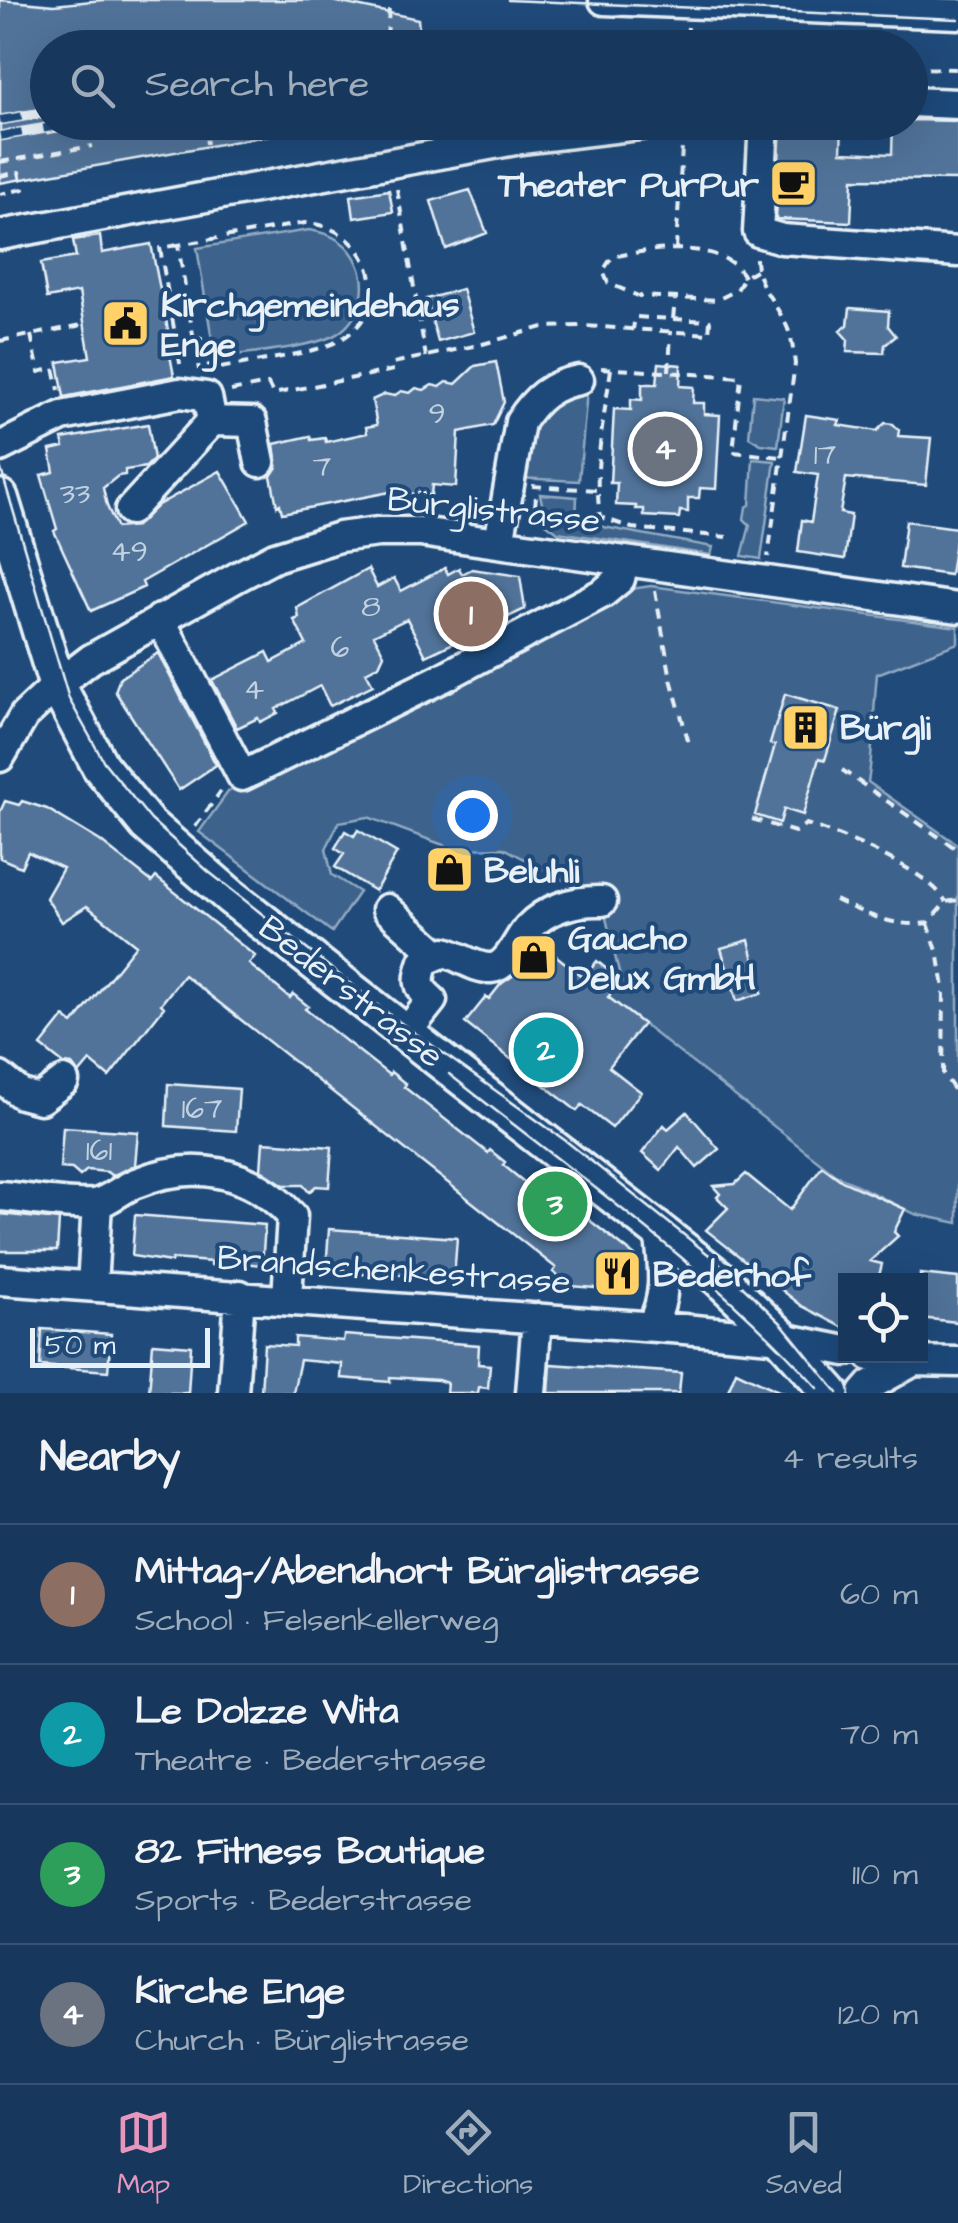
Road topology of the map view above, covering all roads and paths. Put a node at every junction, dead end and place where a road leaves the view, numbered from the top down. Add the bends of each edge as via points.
1 (604, 0) edge
2 (894, 6) edge
3 (388, 9) dead end
4 (958, 14) edge
5 (688, 27) dead end
6 (387, 30) edge
7 (688, 30) edge
8 (928, 69) edge
9 (958, 70) edge
10 (928, 103) edge
11 (958, 104) edge
12 (207, 140) edge
13 (516, 140) edge
14 (763, 140) edge
15 (208, 144) dead end
16 (92, 146) dead end
17 (682, 147) dead end
18 (0, 162) edge
19 (0, 176) edge
20 (396, 180) dead end
21 (0, 194) edge
22 (271, 216) dead end
23 (274, 228) junction
24 (0, 236) edge
25 (178, 246) junction
26 (676, 249) junction
27 (958, 252) edge
28 (756, 255) dead end
29 (756, 270) junction
30 (744, 277) junction
31 (674, 300) junction
32 (673, 319) junction
33 (82, 326) dead end
34 (633, 329) junction
35 (672, 331) junction
36 (0, 340) edge
37 (193, 340) junction
38 (426, 357) junction
39 (611, 368) junction
40 (669, 372) junction
41 (201, 379) dead end
42 (578, 380) joint
43 (183, 382) dead end
44 (268, 384) dead end
45 (212, 422) junction
46 (0, 447) edge
47 (782, 457) junction
48 (260, 462) dead end
49 (536, 486) dead end
50 (596, 490) junction
51 (0, 498) edge
52 (130, 510) dead end
53 (727, 538) dead end
54 (499, 543) junction
55 (624, 560) junction
56 (767, 567) dead end
57 (654, 588) dead end
58 (958, 608) edge
59 (160, 619) junction
60 (57, 685) junction
61 (690, 747) dead end
62 (0, 756) edge
63 (842, 770) dead end
64 (242, 776) junction
65 (752, 820) dead end
66 (192, 831) dead end
67 (958, 850) edge
68 (835, 900) dead end
69 (958, 900) edge
70 (602, 901) dead end
71 (946, 902) junction
72 (387, 909) dead end
73 (928, 923) junction
74 (436, 953) junction
75 (406, 1033) junction
76 (0, 1077) edge
77 (64, 1081) dead end
78 (958, 1095) edge
79 (0, 1196) edge
80 (97, 1204) junction
81 (659, 1229) junction
82 (0, 1280) edge
83 (92, 1286) junction
84 (240, 1294) junction
85 (287, 1298) junction
86 (536, 1318) junction
87 (652, 1326) junction
88 (782, 1338) junction
89 (838, 1349) edge
90 (928, 1362) edge
91 (958, 1362) edge
92 (912, 1363) edge
93 (233, 1393) edge
94 (531, 1393) edge
95 (831, 1393) edge
96 (864, 1393) edge

1 - 2 street
2 - 4 street
3 - 6 path
5 - 7 path
8 - 9 path
10 - 11 street
12 - 15 path
13 - 24 street
14 - 27 street via 758,232
16 - 18 path
17 - 26 path
19 - 21 path via 18,172 22,190
20 - 38 path
22 - 23 path
23 - 25 path
23 - 37 path via 318,224 352,240 367,262 372,288 358,325 325,346 210,370 203,338
25 - 37 path
25 - 43 path via 160,248
26 - 30 path via 713,254 738,266
26 - 31 path via 612,258 603,271 608,283 638,296
28 - 29 path
29 - 30 path
29 - 47 path via 792,341
30 - 31 path via 737,290 717,300
31 - 32 path
32 - 34 path via 635,316
32 - 35 path via 710,321 709,334
33 - 36 path
34 - 35 path
34 - 38 path via 542,327
35 - 40 path
37 - 41 path
38 - 44 path via 393,363 394,370 273,394
39 - 40 path
39 - 42 path via 588,366
39 - 50 path
40 - 47 path via 741,377 734,452
42 - 54 street via 552,386 520,422
45 - 46 street via 206,397 180,393 62,416
45 - 48 street via 252,422
45 - 52 street
47 - 56 path
49 - 50 path
50 - 53 path via 600,517 632,528
51 - 60 main road, Bederstrasse
54 - 55 street, Bürglistrasse
54 - 59 street, Bürglistrasse via 420,532 338,537 275,557
55 - 58 street, Bürglistrasse
55 - 64 street via 620,579 603,593
57 - 61 path
59 - 60 street, Bürglistrasse
59 - 64 street
60 - 62 street, Bürglistrasse via 24,716
60 - 75 main road, Bederstrasse via 100,766 147,824
63 - 67 path
64 - 66 path via 225,785
65 - 71 path via 795,832 806,824 845,836 926,882
68 - 73 path via 888,921
69 - 71 path
70 - 74 street via 569,904 539,919 502,964 491,968
71 - 73 path
72 - 74 street
73 - 78 path via 944,988 942,1074
74 - 75 street via 424,961 418,978 432,1000
75 - 81 main road, Bederstrasse
76 - 77 street via 40,1099
79 - 80 street
80 - 83 street
80 - 85 street via 162,1172 228,1172 251,1183 292,1216
81 - 87 street via 666,1281
81 - 88 main road, Bederstrasse
82 - 83 street, Brandschenkestrasse
83 - 84 street, Brandschenkestrasse
84 - 85 street, Brandschenkestrasse
84 - 93 street
85 - 86 street, Brandschenkestrasse
86 - 87 street, Brandschenkestrasse
86 - 94 street
87 - 88 street, Brandschenkestrasse
88 - 89 street, Brandschenkestrasse
88 - 95 main road, Bederstrasse
90 - 91 street
92 - 96 street

